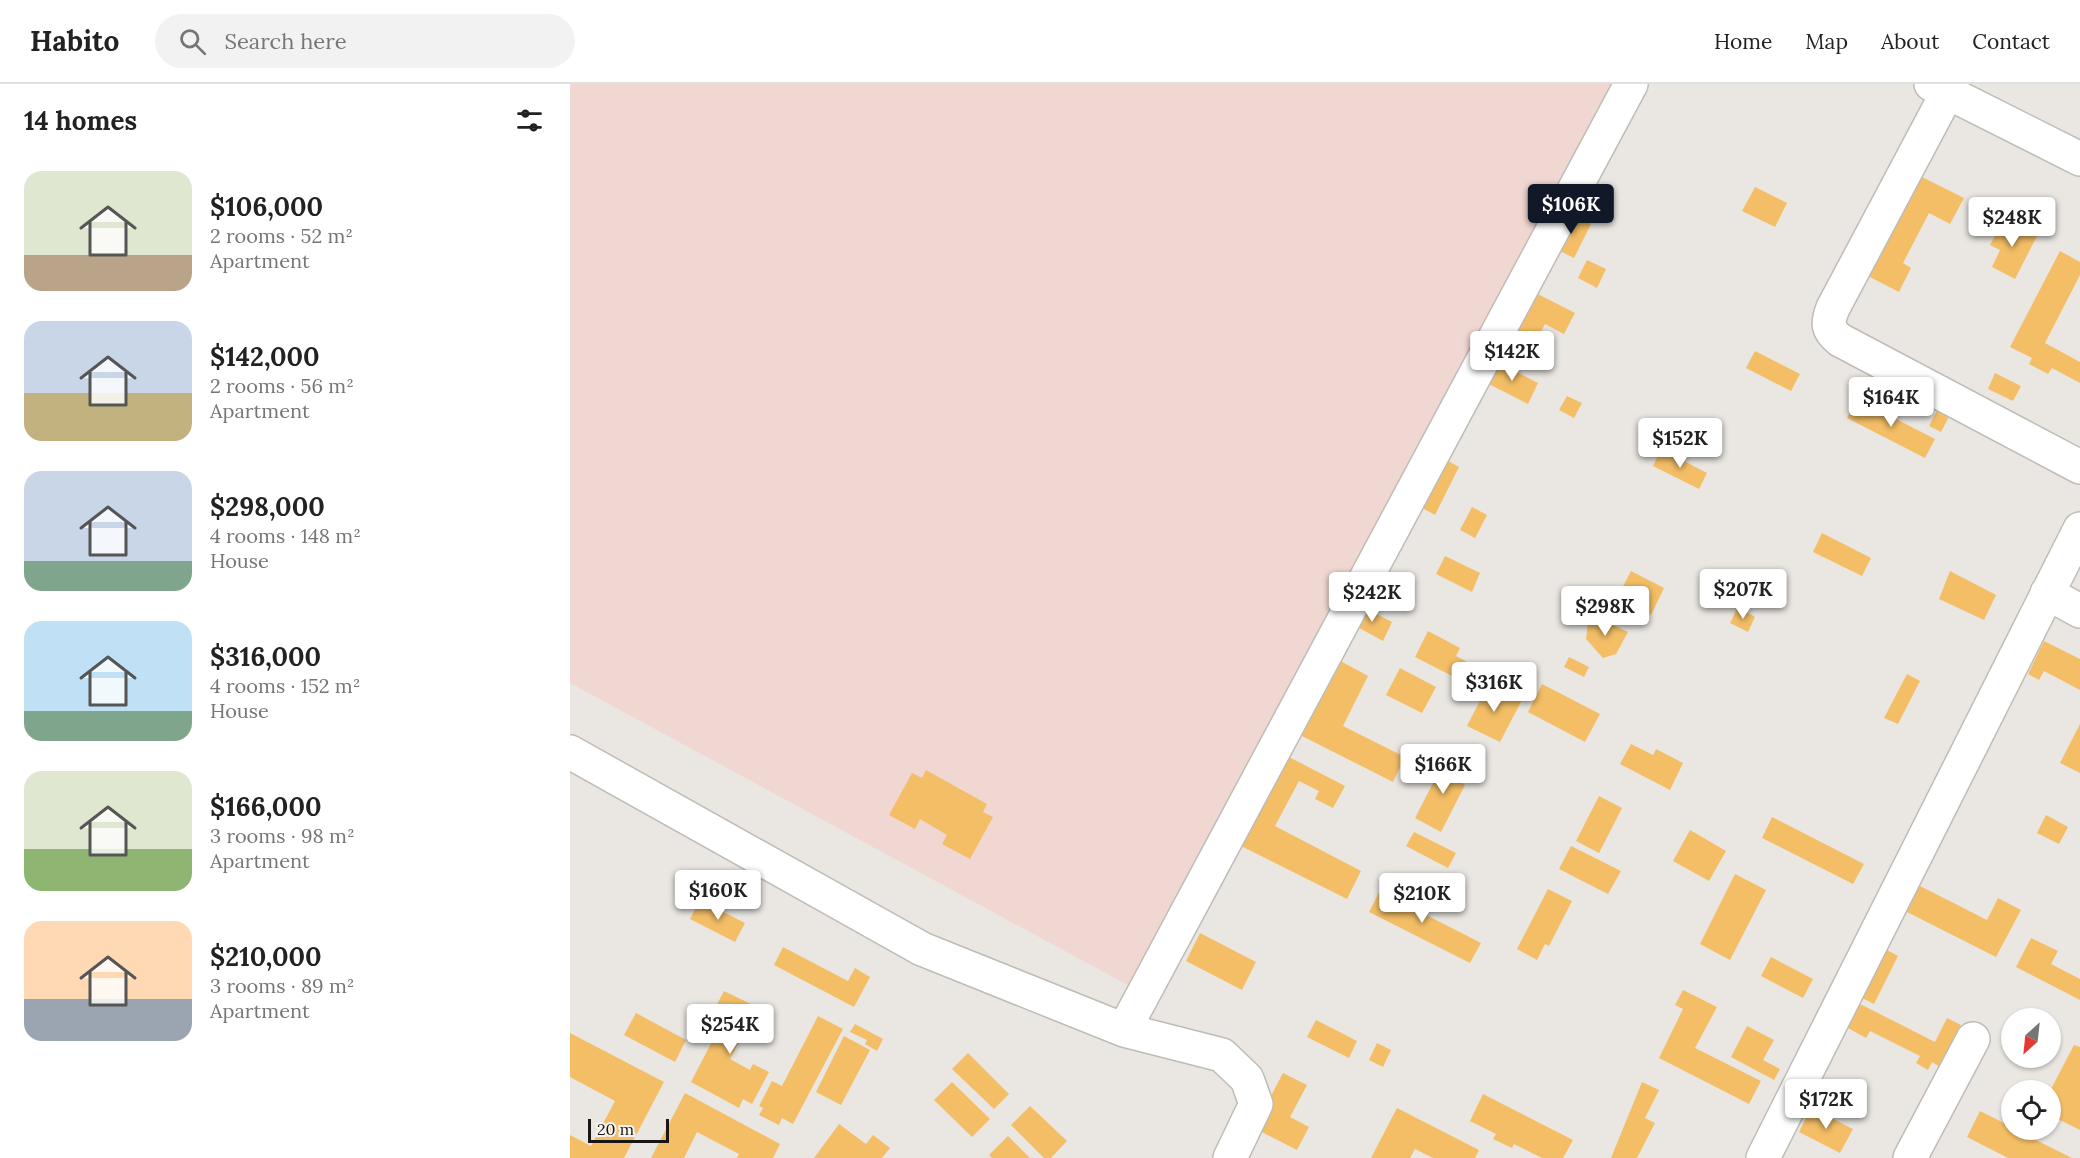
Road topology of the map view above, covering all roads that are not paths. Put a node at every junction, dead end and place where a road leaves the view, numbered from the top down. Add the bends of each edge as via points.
1 (1631, 84) edge
2 (1944, 87) edge
3 (2080, 159) edge
4 (2080, 467) edge
5 (2080, 529) edge
6 (2047, 593) junction
7 (2080, 610) edge
8 (570, 752) edge
9 (1124, 1030) junction
10 (1973, 1039) dead end
11 (1230, 1158) edge
12 (1763, 1158) edge
13 (1910, 1158) edge

1 - 9 street
2 - 3 street
2 - 4 street via 1833,308 1829,327 1840,340
5 - 6 street
6 - 7 street
6 - 12 street
8 - 9 street via 922,949
9 - 11 street via 1222,1055 1247,1079 1256,1104
10 - 13 street

